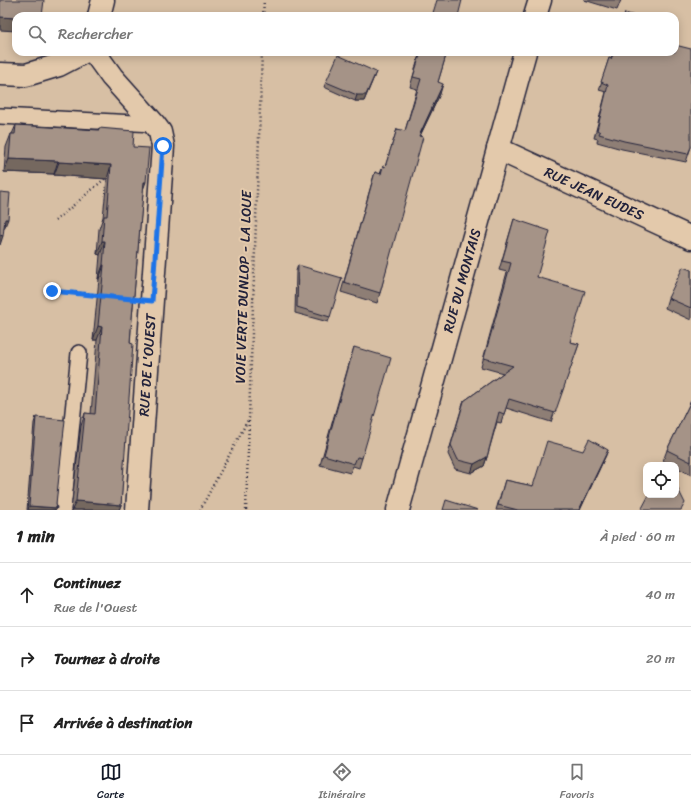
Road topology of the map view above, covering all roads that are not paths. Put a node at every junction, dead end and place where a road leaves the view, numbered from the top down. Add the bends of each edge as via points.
1 (103, 0) edge
2 (540, 0) edge
3 (100, 12) edge
4 (536, 12) edge
5 (76, 56) edge
6 (97, 56) edge
7 (524, 56) edge
8 (0, 74) edge
9 (0, 116) edge
10 (154, 124) junction
11 (498, 149) junction
12 (691, 238) edge
13 (79, 353) dead end
14 (63, 510) edge
15 (137, 510) edge
16 (398, 510) edge

1 - 3 street
2 - 4 street
5 - 8 street via 59,65 26,75
6 - 10 street, RUE DE L'OUEST
7 - 11 street, RUE DU MONTAIS
9 - 10 lane
10 - 15 street, RUE DE L'OUEST via 160,132 163,146
11 - 12 street, RUE JEAN EUDES
11 - 16 street, RUE DU MONTAIS
13 - 14 lane

